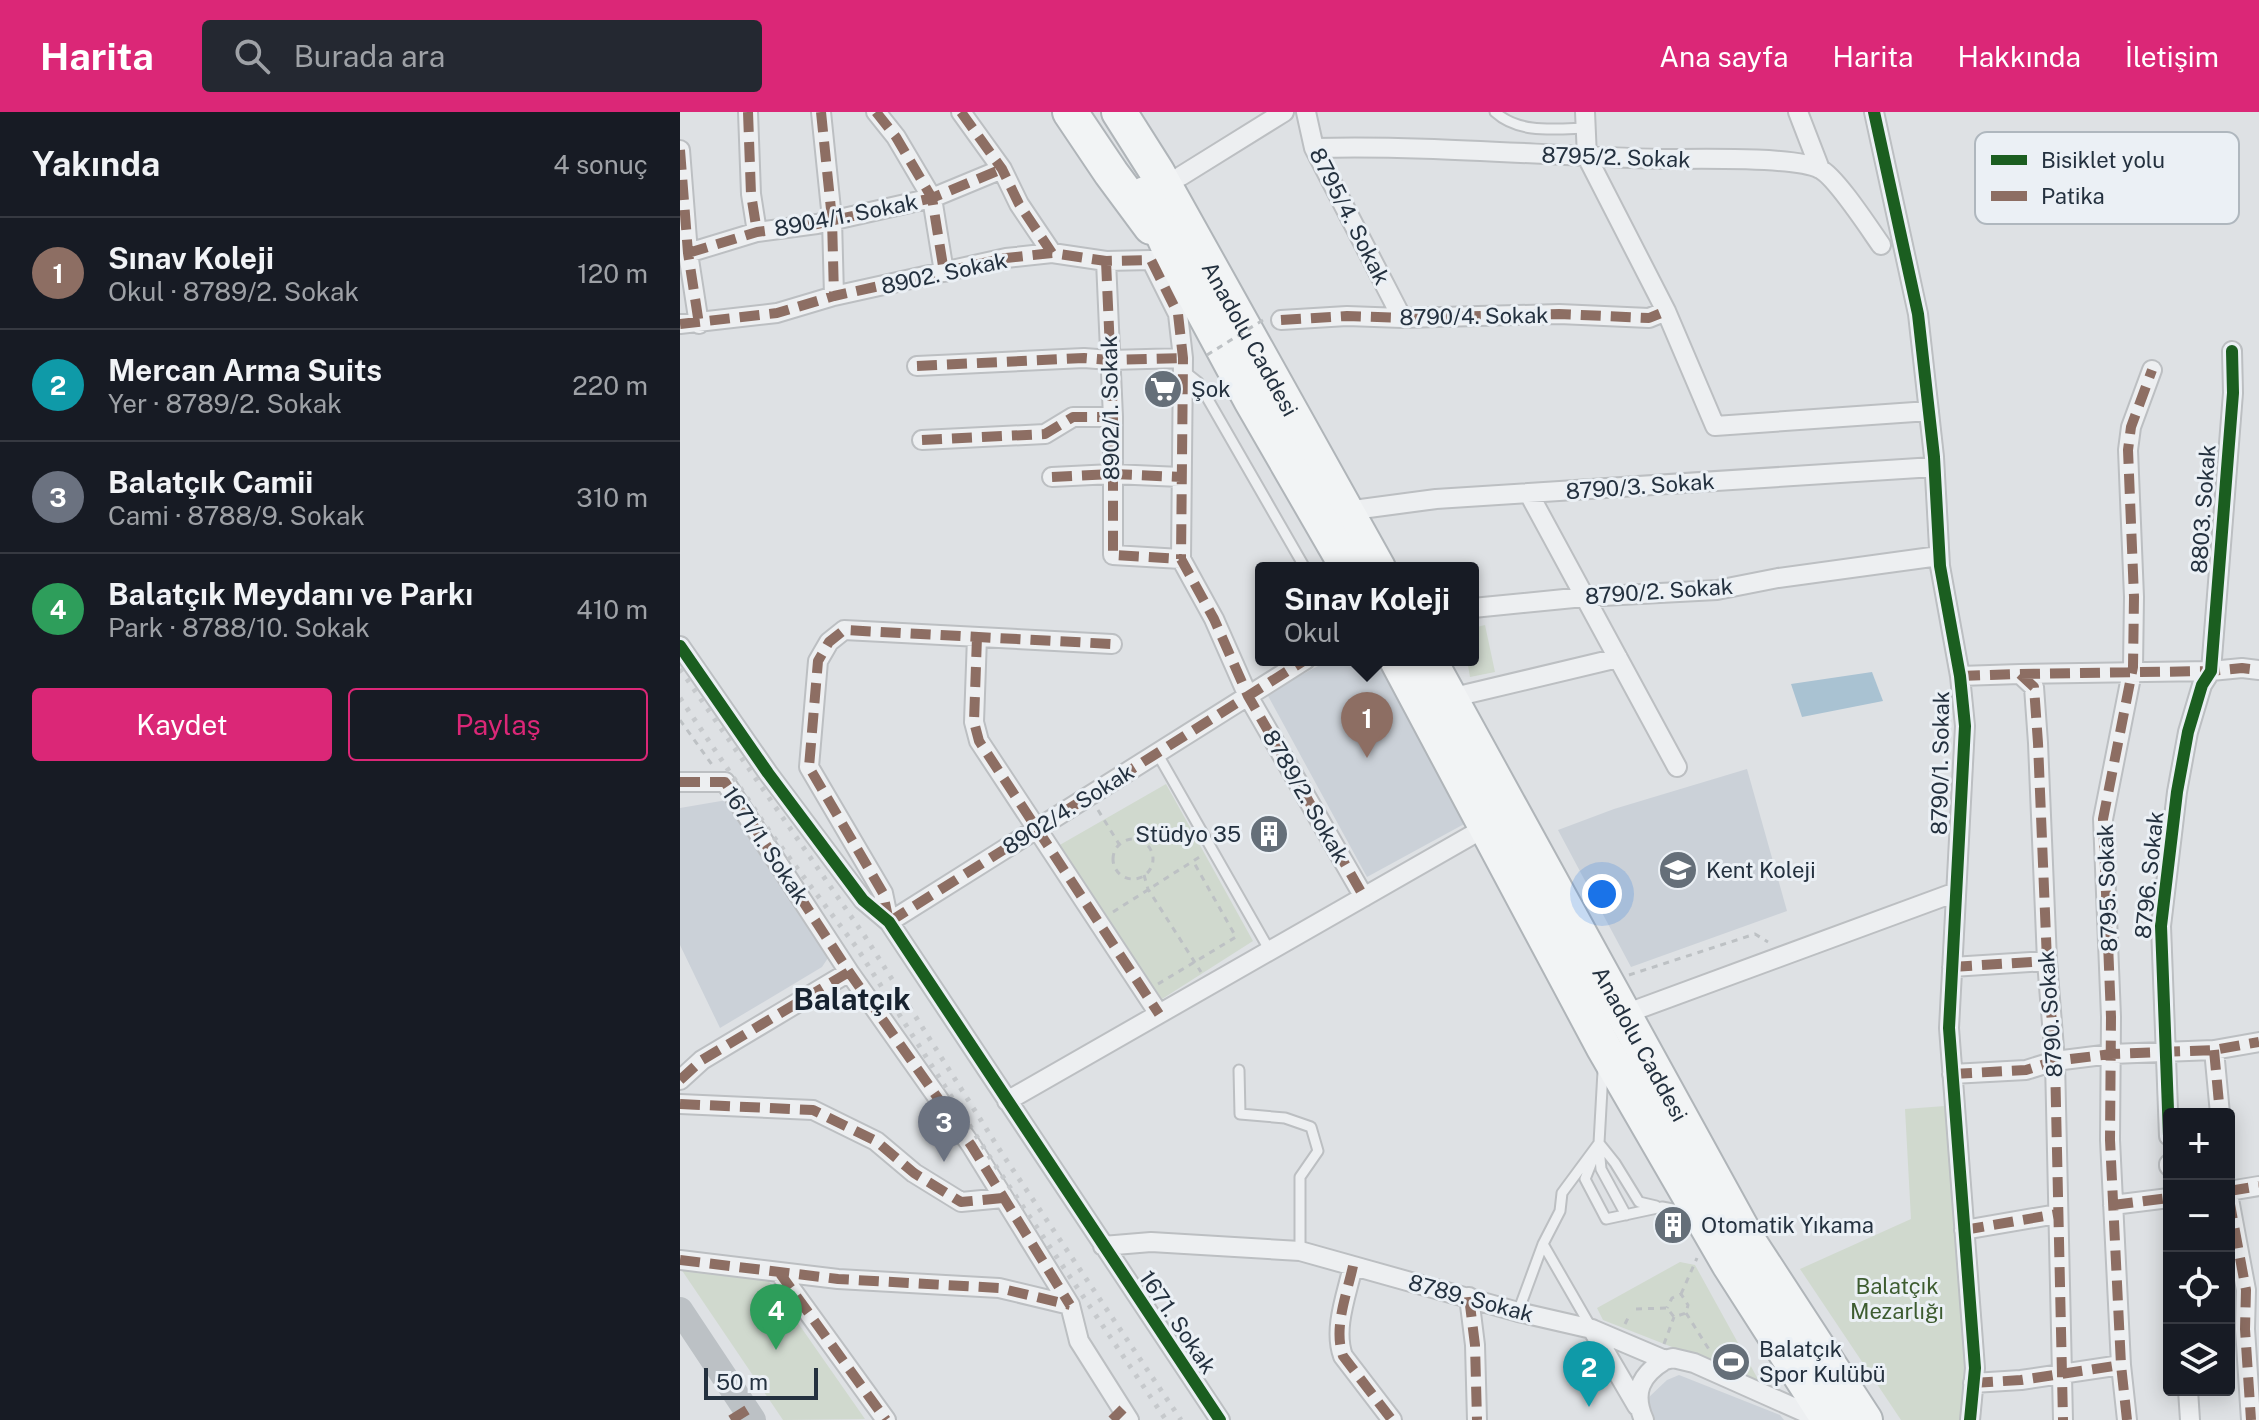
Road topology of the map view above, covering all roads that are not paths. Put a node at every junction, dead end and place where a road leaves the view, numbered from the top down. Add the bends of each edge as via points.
1 (748, 112) edge
2 (821, 112) edge
3 (876, 112) edge
4 (961, 112) edge
5 (1070, 112) edge
6 (1095, 112) edge
7 (1119, 112) edge
8 (1144, 112) edge
9 (1284, 112) edge
10 (1306, 112) edge
11 (1495, 112) edge
12 (1798, 112) edge
13 (1874, 112) edge
14 (1585, 120) edge
15 (1314, 148) junction
16 (680, 150) edge
17 (1587, 157) junction
18 (1002, 169) junction
19 (1820, 169) junction
20 (1181, 176) junction
21 (932, 198) junction
22 (832, 219) junction
23 (757, 232) junction
24 (1903, 245) junction
25 (1169, 248) junction
26 (688, 253) junction
27 (1052, 253) junction
28 (1106, 261) junction
29 (944, 272) junction
30 (834, 296) junction
31 (1666, 311) junction
32 (1402, 318) junction
33 (1272, 320) road end
34 (689, 324) edge
35 (2232, 351) dead end
36 (1259, 357) junction
37 (1110, 360) junction
38 (1182, 364) junction
39 (917, 366) dead end
40 (2152, 370) dead end
41 (1929, 411) junction
42 (1113, 417) junction
43 (922, 440) dead end
44 (1934, 467) junction
45 (1112, 474) junction
46 (1052, 477) dead end
47 (1181, 477) junction
48 (1529, 494) junction
49 (1346, 511) junction
50 (1939, 556) junction
51 (1181, 559) junction
52 (1302, 562) edge
53 (1345, 562) edge
54 (1375, 562) edge
55 (1584, 597) junction
56 (1479, 607) edge
57 (977, 637) junction
58 (1112, 644) dead end
59 (680, 646) edge
60 (1618, 658) junction
61 (1296, 666) edge
62 (1400, 666) edge
63 (1432, 666) edge
64 (2259, 670) edge
65 (2211, 671) junction
66 (2132, 672) junction
67 (2020, 674) junction
68 (1960, 676) junction
69 (1248, 696) junction
70 (1450, 698) junction
71 (1157, 753) junction
72 (1677, 767) dead end
73 (680, 782) edge
74 (1486, 827) junction
75 (1036, 829) junction
76 (1956, 892) junction
77 (1364, 897) junction
78 (889, 922) junction
79 (1270, 951) junction
80 (2047, 961) junction
81 (1952, 967) junction
82 (849, 972) junction
83 (1159, 1014) junction
84 (1622, 1015) junction
85 (2259, 1042) edge
86 (1604, 1048) junction
87 (2214, 1050) junction
88 (2168, 1051) junction
89 (2111, 1054) junction
90 (2055, 1061) junction
91 (1239, 1070) dead end
92 (1952, 1074) junction
93 (680, 1080) edge
94 (1007, 1101) junction
95 (680, 1104) edge
96 (2167, 1108) edge
97 (2219, 1108) edge
98 (1599, 1143) junction
99 (2259, 1186) edge
100 (2235, 1190) edge
101 (1003, 1198) junction
102 (2163, 1199) edge
103 (2113, 1205) junction
104 (1662, 1207) junction
105 (2057, 1214) junction
106 (1626, 1215) junction
107 (1964, 1230) junction
108 (1702, 1231) junction
109 (2235, 1231) edge
110 (1543, 1244) junction
111 (1103, 1246) junction
112 (1300, 1251) junction
113 (680, 1260) edge
114 (1353, 1266) junction
115 (779, 1272) junction
116 (1469, 1297) junction
117 (1070, 1305) junction
118 (680, 1310) edge
119 (1518, 1312) junction
120 (1592, 1329) junction
121 (1664, 1353) junction
122 (2121, 1365) junction
123 (2062, 1374) junction
124 (1973, 1383) junction
125 (2188, 1396) edge
126 (1641, 1413) edge
127 (1121, 1416) edge
128 (744, 1417) edge
129 (886, 1420) edge
130 (1220, 1420) edge
131 (1392, 1420) edge
132 (1477, 1420) edge
133 (1822, 1420) edge
134 (1829, 1420) edge
135 (1865, 1420) edge
136 (1970, 1420) edge
137 (2063, 1420) edge
138 (2127, 1420) edge
139 (2190, 1420) edge
140 (2251, 1420) edge

1 - 23 street
2 - 22 street
3 - 21 street
4 - 18 street
5 - 25 highway
6 - 25 highway, Anadolu Caddesi via 1155,210
7 - 36 highway, Anadolu Caddesi
8 - 20 highway
9 - 20 street
10 - 15 street, 8795/4. Sokak
11 - 14 lane via 1506,122 1540,129
12 - 19 street
13 - 24 street, 8790/1. Sokak
14 - 17 street
15 - 17 street, 8795/2. Sokak
15 - 32 street, 8795/4. Sokak
16 - 26 street
17 - 19 street, 8795/2. Sokak via 1786,162
17 - 31 street
18 - 21 street, 8904/1. Sokak
18 - 27 street
19 - 24 street via 1843,193 1877,247
20 - 36 highway
21 - 22 street, 8904/1. Sokak
21 - 29 street
22 - 23 street, 8904/1. Sokak
22 - 30 street
23 - 26 street, 8904/1. Sokak
24 - 41 street, 8790/1. Sokak via 1918,314
25 - 53 highway, Anadolu Caddesi
26 - 34 street
27 - 28 street, 8902. Sokak
27 - 29 street, 8902. Sokak
28 - 37 street, 8902/1. Sokak
28 - 38 street, 8902. Sokak via 1151,260 1178,314
29 - 30 street, 8902. Sokak
30 - 34 street, 8902. Sokak via 777,313
31 - 32 street, 8790/4. Sokak via 1649,318
31 - 41 street via 1715,426
32 - 33 street, 8790/4. Sokak
35 - 65 street, 8803. Sokak
36 - 49 highway, Anadolu Caddesi
37 - 38 street
37 - 39 street
37 - 42 street, 8902/1. Sokak
38 - 47 street
38 - 52 lane via 1198,382
40 - 66 street, 8795. Sokak via 2128,450
41 - 44 street, 8790/1. Sokak
42 - 43 street via 1073,417 1045,434
42 - 45 street, 8902/1. Sokak
44 - 48 street, 8790/3. Sokak
44 - 50 street, 8790/1. Sokak
45 - 46 street
45 - 47 street
45 - 51 street, 8902/1. Sokak via 1113,555
47 - 51 street
48 - 49 street, 8790/3. Sokak
48 - 55 street
49 - 54 highway, Anadolu Caddesi
50 - 55 street, 8790/2. Sokak via 1717,590
50 - 68 street, 8790/1. Sokak
51 - 69 street
55 - 56 street, 8790/2. Sokak
55 - 60 street
57 - 58 street
57 - 75 street via 974,722 979,741
57 - 78 street via 844,630 818,661 809,767 883,893
59 - 78 street via 863,900
60 - 70 street
60 - 72 street
61 - 69 street, 8902/4. Sokak
62 - 74 highway, Anadolu Caddesi
63 - 70 highway, Anadolu Caddesi
64 - 65 street
65 - 66 street
65 - 88 street, 8796. Sokak via 2188,732 2161,926
66 - 67 street
66 - 89 street, 8795. Sokak via 2103,819
67 - 68 street
67 - 80 street, 8790. Sokak via 2034,687
68 - 76 street, 8790/1. Sokak via 1965,726
69 - 71 street, 8902/4. Sokak
69 - 77 street, 8789/2. Sokak
70 - 84 highway, Anadolu Caddesi
71 - 75 street, 8902/4. Sokak
71 - 79 lane
73 - 82 street, 1671/1. Sokak via 725,782
74 - 77 street
74 - 86 highway, Anadolu Caddesi
75 - 78 street, 8902/4. Sokak
75 - 83 street
76 - 81 street, 8790/1. Sokak
76 - 84 street
77 - 79 street
78 - 94 street, 1671. Sokak
79 - 83 street
80 - 81 street
80 - 90 street, 8790. Sokak
81 - 92 street, 8790/1. Sokak
82 - 93 street via 702,1060
82 - 101 street
83 - 94 street
84 - 135 highway, Anadolu Caddesi via 1749,1242
85 - 87 street
86 - 98 lane
86 - 108 highway, Anadolu Caddesi
87 - 88 street
87 - 97 street
88 - 89 street
88 - 96 street, 8796. Sokak
89 - 90 street
89 - 103 street, 8795. Sokak
90 - 92 street via 2026,1070
90 - 105 street, 8790. Sokak
91 - 112 lane via 1240,1114 1285,1118 1311,1127 1318,1151 1300,1177
92 - 107 street, 8790/1. Sokak
94 - 111 street, 1671. Sokak
95 - 101 street via 813,1110 876,1141 961,1202
98 - 104 lane via 1639,1202
98 - 106 lane via 1601,1169
98 - 106 lane via 1585,1179 1606,1219
98 - 110 lane via 1562,1193 1560,1211
99 - 100 street
101 - 117 street
102 - 103 street
103 - 122 street, 8795. Sokak
104 - 106 lane
104 - 108 lane via 1683,1210
105 - 107 street
105 - 123 street, 8790. Sokak
107 - 124 street, 8790/1. Sokak
108 - 134 highway, Anadolu Caddesi
109 - 140 street via 2246,1290
110 - 119 lane
110 - 120 lane
111 - 112 street, 8789. Sokak via 1151,1242
111 - 130 street, 1671. Sokak
112 - 114 street, 8789. Sokak
113 - 115 street
114 - 116 street, 8789. Sokak
114 - 131 street via 1339,1344
115 - 117 street via 999,1288
115 - 129 street
116 - 119 street, 8789. Sokak
116 - 132 street
117 - 127 street via 1079,1341
118 - 128 street
119 - 120 street, 8789. Sokak
120 - 121 street, 8789. Sokak
120 - 126 street
121 - 126 street via 1642,1381 1637,1396
121 - 133 street, 8789. Sokak
122 - 123 street
122 - 138 street, 8795. Sokak
123 - 124 street
123 - 137 street, 8790. Sokak
124 - 136 street, 8790/1. Sokak
125 - 139 street

